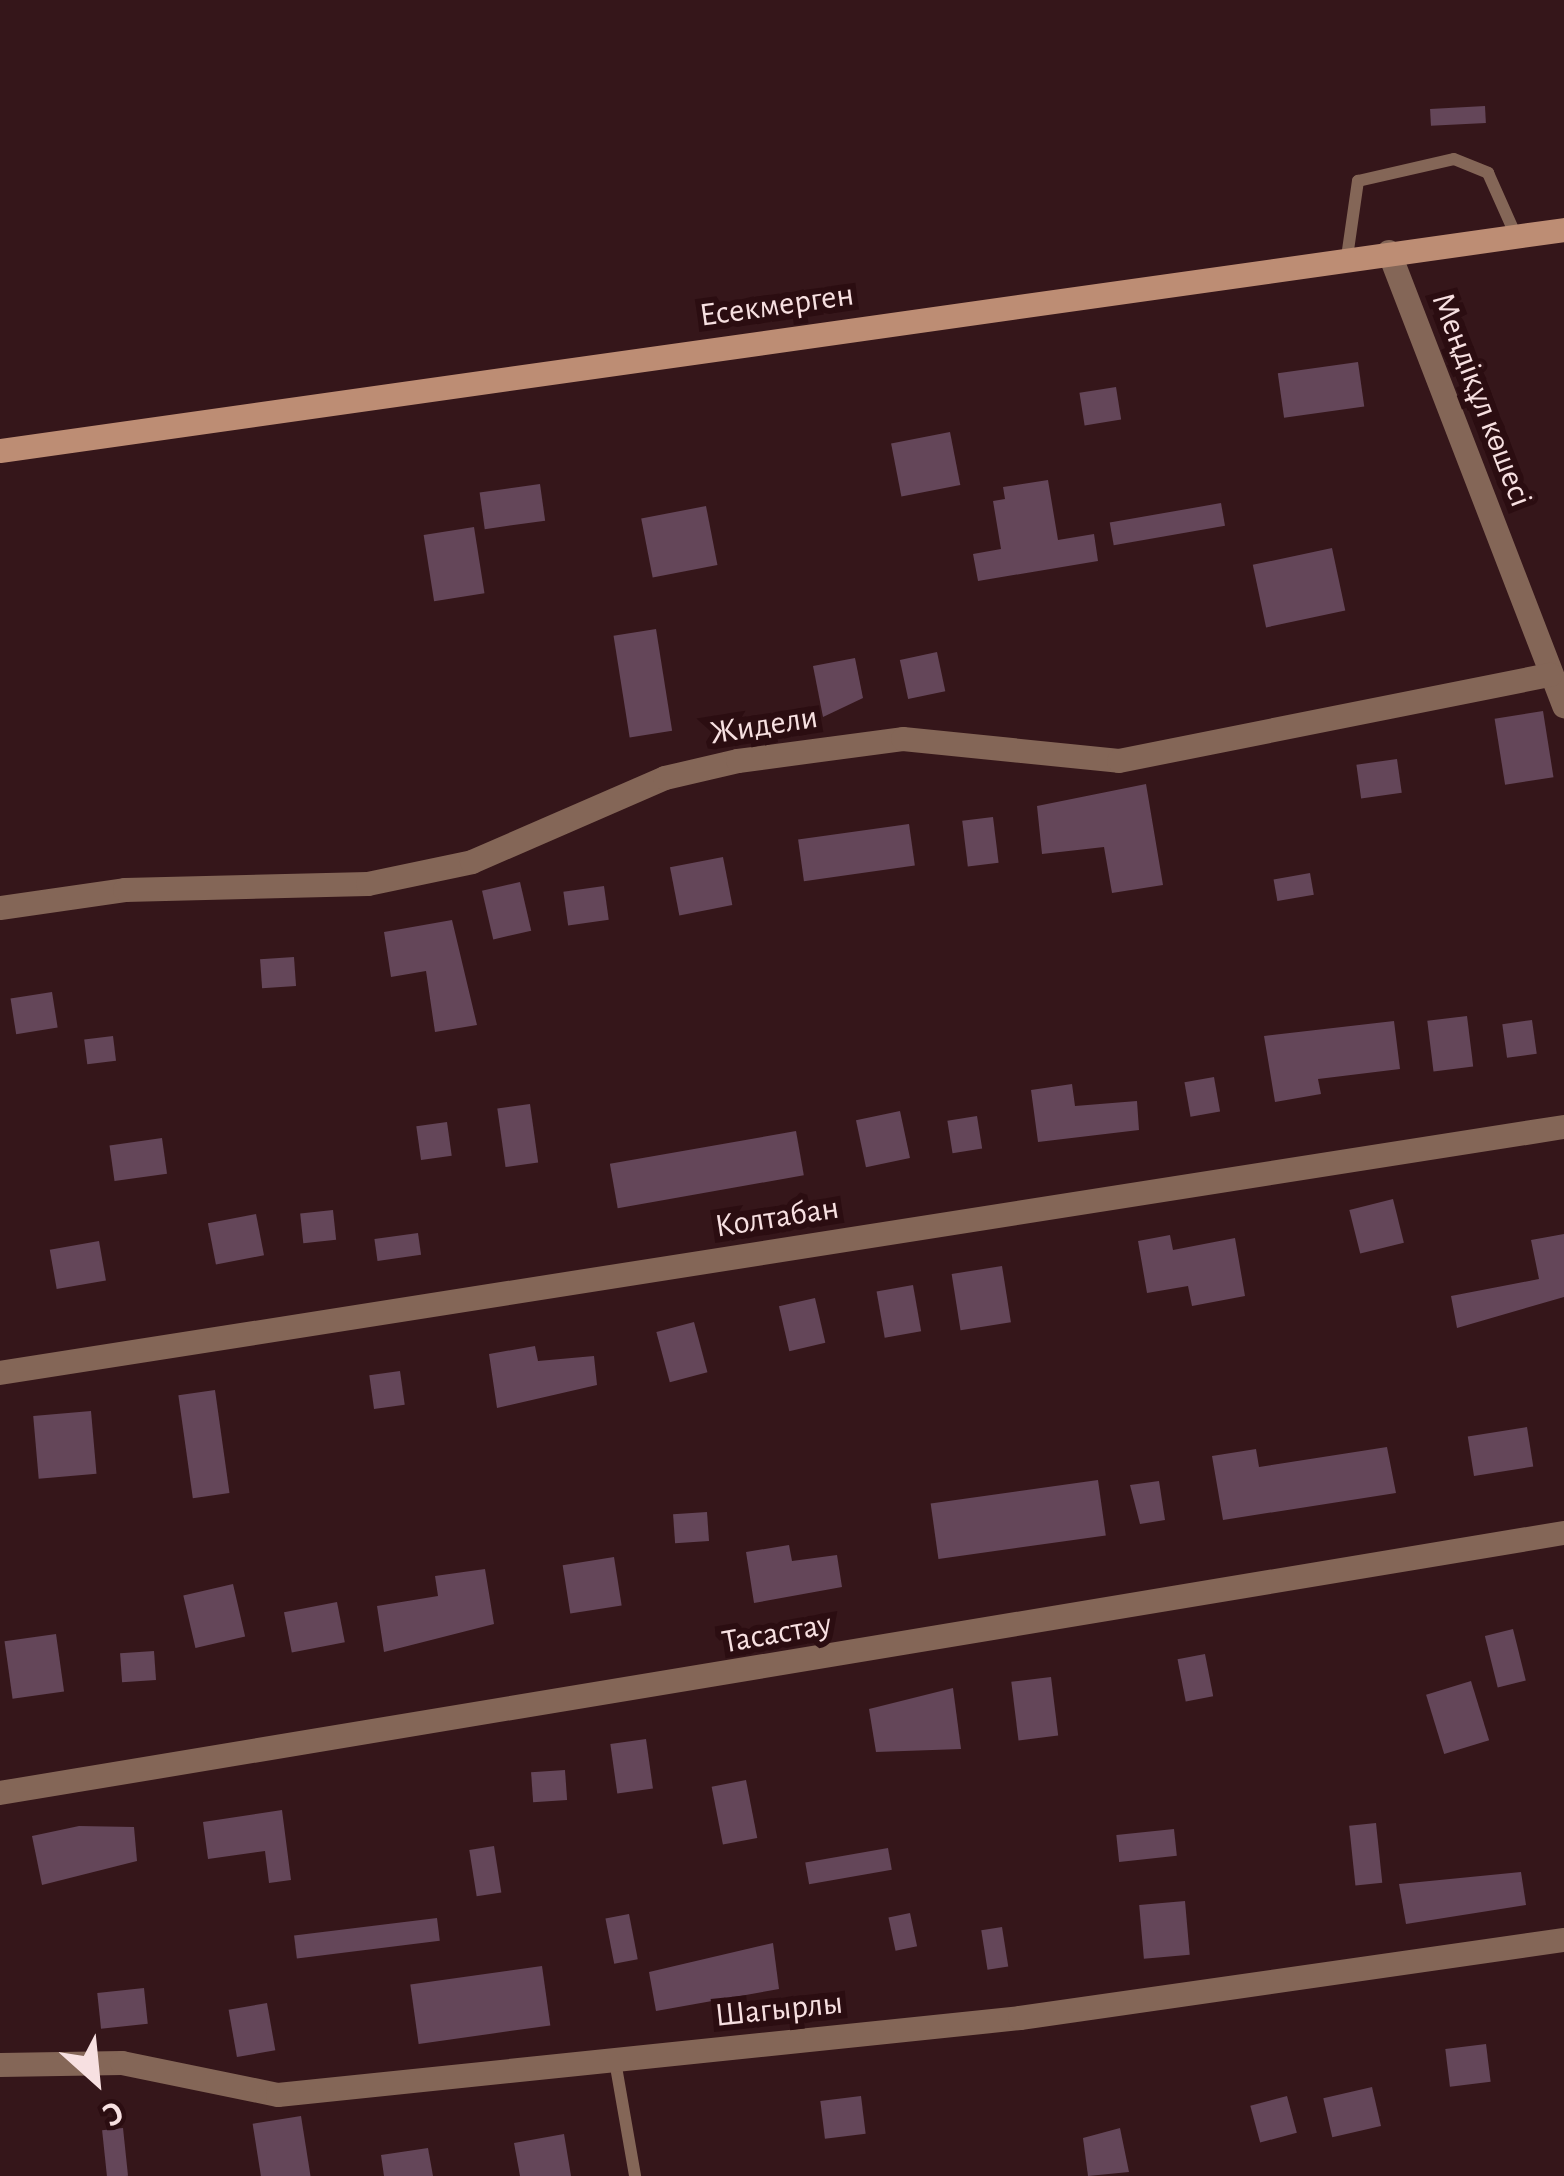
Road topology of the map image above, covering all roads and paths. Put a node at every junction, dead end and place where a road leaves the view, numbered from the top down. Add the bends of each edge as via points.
1 (1564, 230) edge
2 (1516, 236) junction
3 (1389, 251) junction
4 (1348, 257) junction
5 (0, 452) edge
6 (1551, 675) junction
7 (1564, 706) edge
8 (0, 908) edge
9 (1564, 1127) edge
10 (0, 1373) edge
11 (1564, 1533) edge
12 (0, 1793) edge
13 (1564, 1940) edge
14 (615, 2060) junction
15 (0, 2066) edge
16 (635, 2176) edge

1 - 2 street, Eсекмерген
2 - 3 street, Eсекмерген
2 - 4 lane via 1488,173 1454,159 1358,181
3 - 4 street, Eсекмерген
3 - 6 street, Меңдіқұл көшесі
4 - 5 street, Eсекмерген
6 - 7 street, Меңдіқұл көшесі
6 - 8 street, Жидели via 1120,760 903,739 738,760 665,778 472,862 388,880 308,893 125,890
9 - 10 street, Колтабан
11 - 12 street, Тасастау
13 - 14 street, Шагырлы via 1020,2018
14 - 15 street, Шагырлы via 278,2095 122,2063
14 - 16 lane

